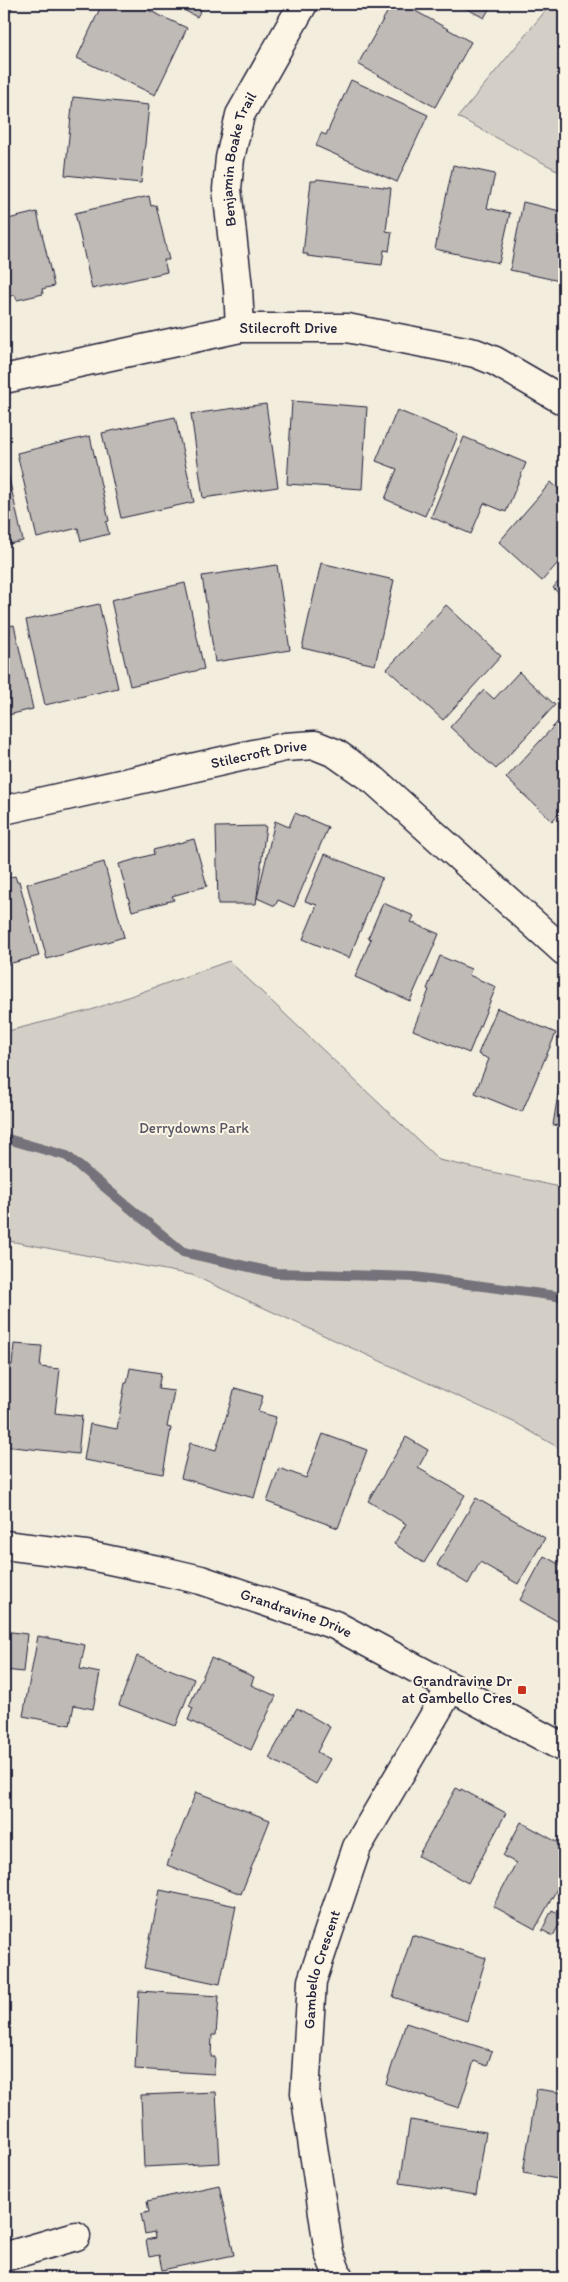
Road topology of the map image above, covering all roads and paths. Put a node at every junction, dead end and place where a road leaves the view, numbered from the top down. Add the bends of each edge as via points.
1 (303, 4) edge
2 (240, 328) junction
3 (4, 379) edge
4 (564, 401) edge
5 (4, 810) edge
6 (564, 951) edge
7 (4, 1545) edge
8 (452, 1688) junction
9 (564, 1748) edge
10 (76, 2236) dead end
11 (4, 2257) edge
12 (339, 2278) edge

1 - 2 street, Benjamin Boake Trail via 240,115 230,158 227,189
2 - 3 street, Stilecroft Drive
2 - 4 street, Stilecroft Drive via 347,328 475,353
5 - 6 street, Stilecroft Drive via 285,747 315,745 335,753 375,781
7 - 8 street, Grandravine Drive via 86,1555 201,1580 335,1625
8 - 9 street, Grandravine Drive
8 - 12 street, Gambello Crescent via 357,1847 312,1981 305,2093 329,2254
10 - 11 street

